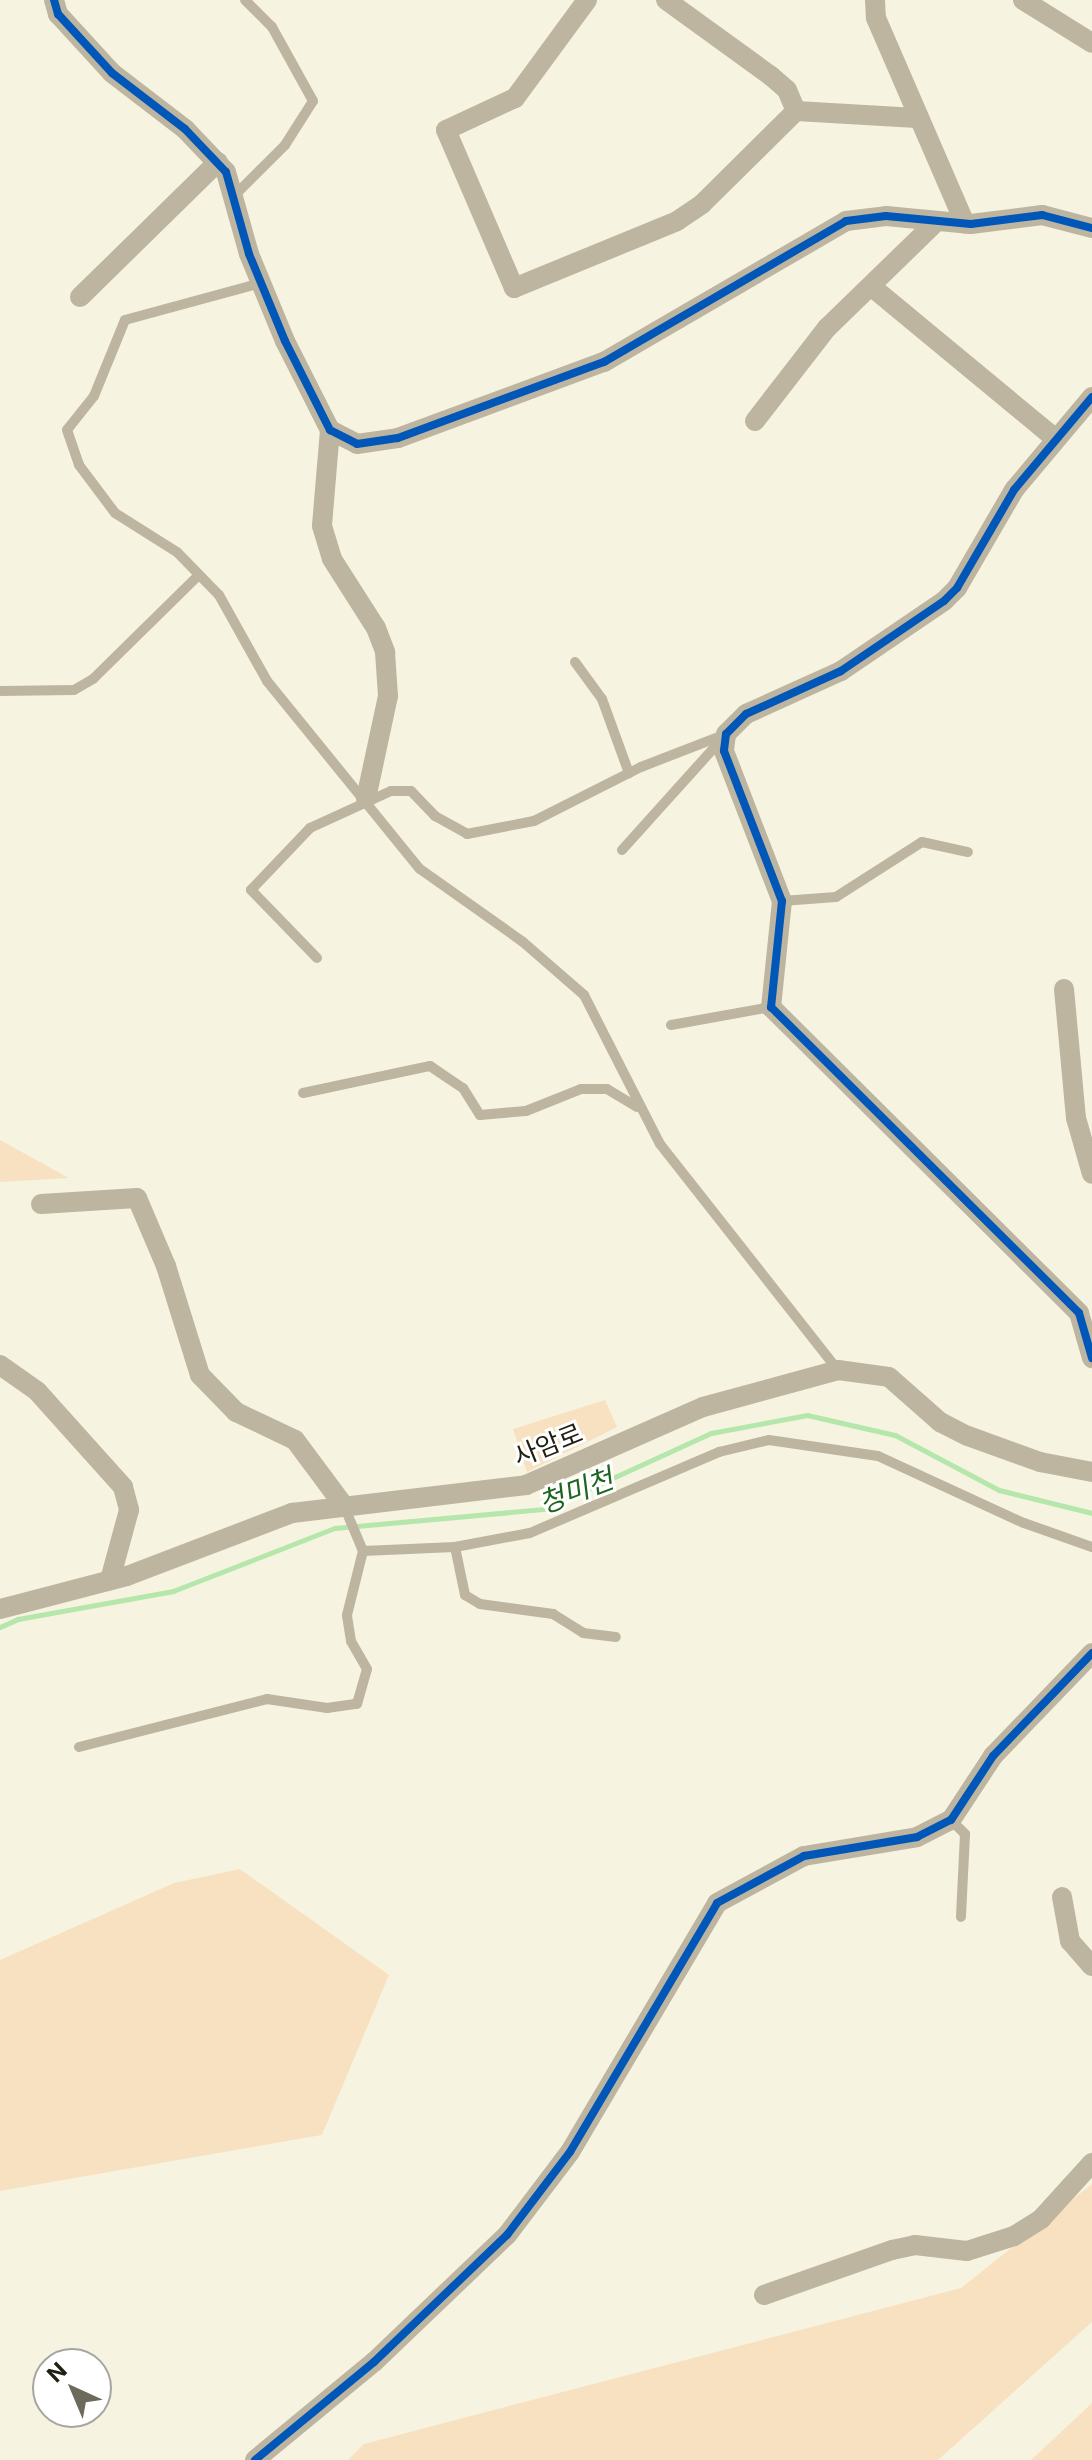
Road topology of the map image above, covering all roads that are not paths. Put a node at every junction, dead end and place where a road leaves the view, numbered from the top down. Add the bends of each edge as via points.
1 (54, 0) edge
2 (245, 0) edge
3 (587, 0) edge
4 (666, 0) edge
5 (875, 0) edge
6 (1023, 0) edge
7 (1092, 43) edge
8 (796, 111) junction
9 (917, 118) junction
10 (218, 162) junction
11 (233, 197) junction
12 (934, 224) junction
13 (965, 224) junction
14 (1092, 228) edge
15 (261, 283) junction
16 (872, 287) junction
17 (80, 297) dead end
18 (1092, 397) edge
19 (755, 421) dead end
20 (330, 430) junction
21 (1053, 437) junction
22 (199, 575) junction
23 (575, 662) dead end
24 (0, 691) edge
25 (726, 734) junction
26 (629, 773) junction
27 (366, 799) junction
28 (622, 850) dead end
29 (968, 852) dead end
30 (782, 901) junction
31 (317, 958) dead end
32 (1064, 989) dead end
33 (771, 1007) junction
34 (671, 1025) dead end
35 (303, 1093) dead end
36 (637, 1107) junction
37 (1092, 1174) edge
38 (41, 1204) dead end
39 (1085, 1308) edge
40 (1092, 1358) edge
41 (0, 1365) edge
42 (838, 1370) junction
43 (1092, 1472) edge
44 (344, 1506) junction
45 (455, 1547) junction
46 (1092, 1547) edge
47 (363, 1551) junction
48 (110, 1580) junction
49 (1, 1607) edge
50 (616, 1637) dead end
51 (1092, 1653) edge
52 (79, 1747) dead end
53 (951, 1820) junction
54 (1062, 1897) dead end
55 (961, 1917) dead end
56 (1092, 1966) edge
57 (1092, 2163) edge
58 (764, 2295) dead end
59 (255, 2460) edge

1 - 10 street via 58,14 112,73
2 - 11 lane via 272,27 313,101 285,145
3 - 8 street via 515,98 446,130 514,288 677,221 702,204
4 - 8 street via 771,76 787,90
5 - 9 street via 876,18
6 - 7 street
8 - 9 street
9 - 13 street
10 - 11 street
10 - 17 street
11 - 15 street
12 - 13 street
12 - 16 street
12 - 20 street via 886,216 846,221 604,362 398,438 357,444
13 - 14 street via 1042,215
15 - 20 street
15 - 22 lane via 125,320 94,396 67,430 79,465 115,513 177,552
16 - 19 street via 827,328
16 - 21 street
18 - 21 street
20 - 27 street via 322,526 332,559 376,628 385,652 388,696
21 - 25 street via 944,601 841,671 746,714
22 - 24 lane via 93,679 74,690
22 - 27 lane via 219,595 267,681
23 - 26 lane via 602,699
25 - 26 lane
25 - 28 lane
25 - 30 street via 724,751
26 - 27 lane via 534,821 467,834 435,816 411,791
27 - 31 lane via 310,828 251,890
27 - 36 lane via 420,869 512,934 584,995 606,1030
29 - 30 lane via 922,842 836,897
30 - 33 street
32 - 37 street via 1076,1118
33 - 34 lane
33 - 39 street
35 - 36 lane via 430,1066 463,1088 480,1115 526,1111 581,1089 607,1089
36 - 42 lane via 660,1144
38 - 44 street via 137,1198 166,1266 200,1375 236,1412 295,1440
39 - 40 street
41 - 48 street via 37,1391 123,1487 129,1510
42 - 43 street, 사암로 via 889,1377 940,1422 968,1436 1040,1462
42 - 44 street, 사암로 via 703,1407 526,1485
44 - 47 lane
44 - 48 street, 사암로 via 292,1513
45 - 46 lane via 530,1533 719,1452 769,1440 878,1456 1024,1523
45 - 47 lane
45 - 50 lane via 465,1595 480,1604 553,1614 583,1633
47 - 52 lane via 347,1615 351,1641 367,1669 357,1704 327,1708 267,1699
48 - 49 street, 사암로
51 - 53 street via 993,1756
53 - 55 lane via 965,1834
53 - 59 street via 917,1837 804,1856 717,1903 570,2152 507,2235 374,2362
54 - 56 street via 1070,1941
57 - 58 street via 1041,2219 1014,2236 967,2251 915,2245 892,2250

